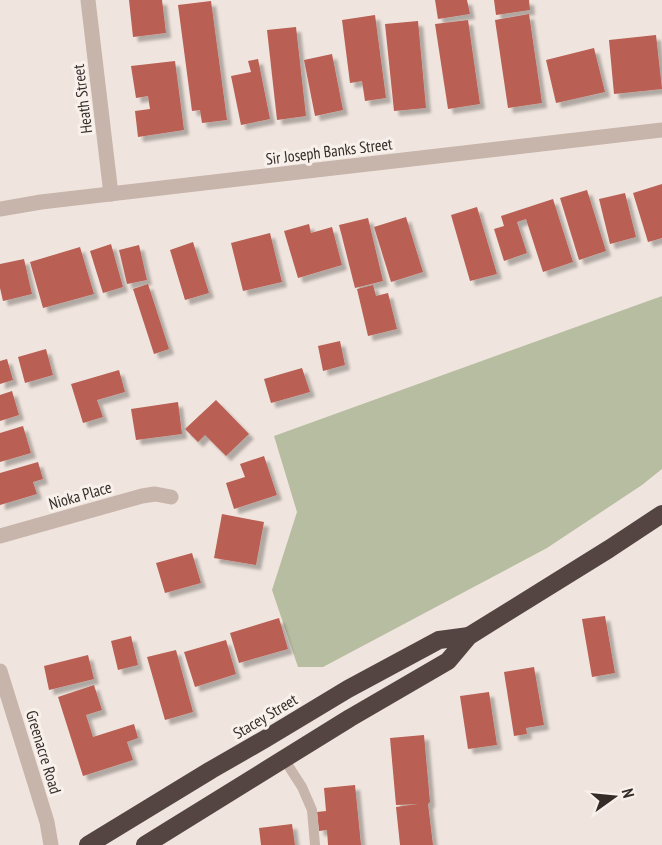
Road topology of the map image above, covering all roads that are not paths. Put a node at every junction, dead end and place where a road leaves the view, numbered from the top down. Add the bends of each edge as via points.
1 (88, 0) edge
2 (662, 130) edge
3 (111, 194) junction
4 (0, 209) edge
5 (171, 497) dead end
6 (662, 514) edge
7 (0, 536) edge
8 (469, 636) junction
9 (0, 671) edge
10 (3, 693) edge
11 (284, 759) junction
12 (51, 845) edge
13 (88, 845) edge
14 (145, 845) edge
15 (315, 845) edge

1 - 3 street, Heath Street
2 - 3 street, Sir Joseph Banks Street
3 - 4 street, Sir Joseph Banks Street
5 - 7 street, Nioka Place via 142,496
6 - 8 highway, Stacey Street
8 - 11 highway, Stacey Street via 448,661
8 - 13 highway, Stacey Street via 440,640 348,689
9 - 10 street, Greenacre Road
10 - 12 street, Greenacre Road via 47,822
11 - 14 highway, Stacey Street
11 - 15 lane via 312,810

